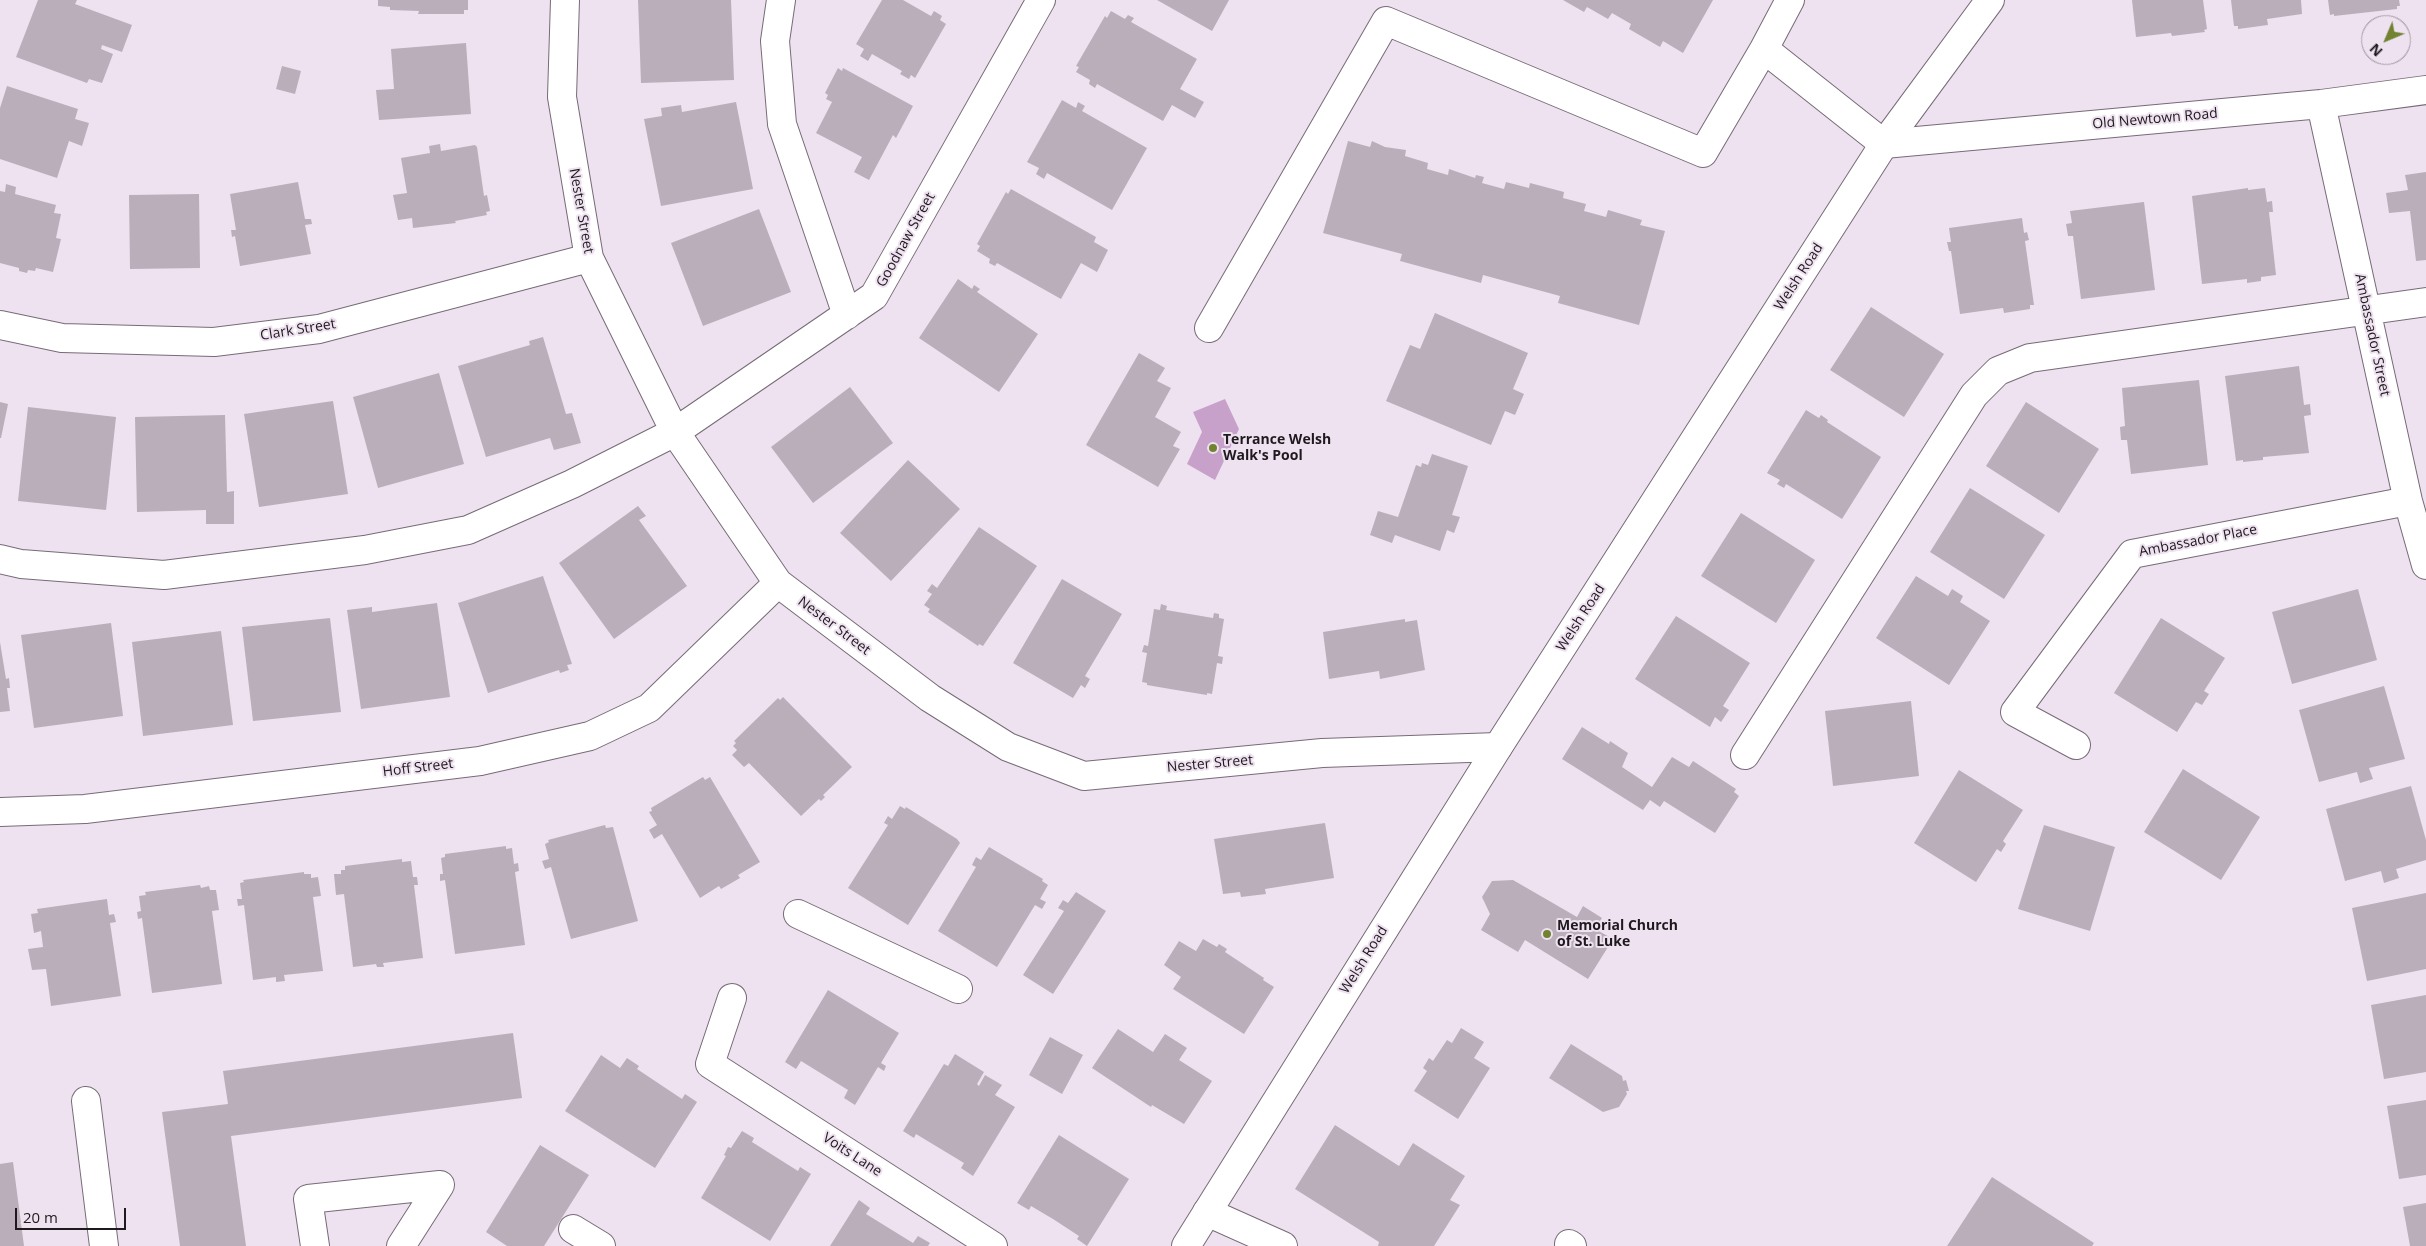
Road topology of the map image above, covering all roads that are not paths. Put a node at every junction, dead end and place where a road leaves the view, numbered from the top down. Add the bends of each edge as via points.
1 (565, 0) edge
2 (782, 0) edge
3 (1041, 0) edge
4 (1790, 0) edge
5 (1990, 0) edge
6 (1764, 49) junction
7 (2426, 90) edge
8 (2321, 104) junction
9 (1884, 144) junction
10 (589, 258) junction
11 (2426, 302) edge
12 (2366, 310) junction
13 (847, 315) junction
14 (0, 325) edge
15 (1209, 328) dead end
16 (675, 432) junction
17 (2408, 501) junction
18 (0, 559) edge
19 (2426, 566) edge
20 (778, 583) junction
21 (2076, 745) dead end
22 (1498, 747) junction
23 (1745, 755) dead end
24 (0, 812) edge
25 (798, 914) dead end
26 (958, 989) dead end
27 (732, 998) dead end
28 (86, 1101) dead end
29 (1207, 1212) junction
30 (573, 1229) dead end
31 (104, 1246) edge
32 (315, 1246) edge
33 (401, 1246) edge
34 (600, 1246) edge
35 (993, 1246) edge
36 (1186, 1246) edge
37 (1283, 1246) edge

1 - 10 street, Nester Street via 562,97
2 - 13 street via 775,41 782,124
3 - 13 street, Goodnaw Street via 874,296
4 - 6 street
5 - 9 street, Welsh Road
6 - 9 street
6 - 15 street via 1702,153 1386,21
7 - 8 street, Old Newtown Road
8 - 9 street, Old Newtown Road
8 - 12 street, Ambassador Street
9 - 22 street, Welsh Road
10 - 14 street, Clark Street via 319,329 214,342 62,338
10 - 16 street, Nester Street
11 - 12 street
12 - 17 street, Ambassador Street
12 - 23 street via 2030,358 1998,371 1974,395
13 - 16 street, Goodnaw Street
16 - 18 street, Goodnaw Street via 572,484 468,530 365,550 164,575 21,564
16 - 20 street, Nester Street
17 - 19 street, Ambassador Street
17 - 21 street, Ambassador Place via 2132,554 2015,712
20 - 22 street, Nester Street via 930,698 1008,747 1084,776 1322,753
20 - 24 street, Hoff Street via 649,708 590,736 480,761 85,809
22 - 29 street, Welsh Road
25 - 26 street
27 - 35 street, Voits Lane via 710,1064
28 - 31 street
29 - 36 street, Welsh Road
29 - 37 street
30 - 34 street
32 - 33 street via 308,1199 440,1185

